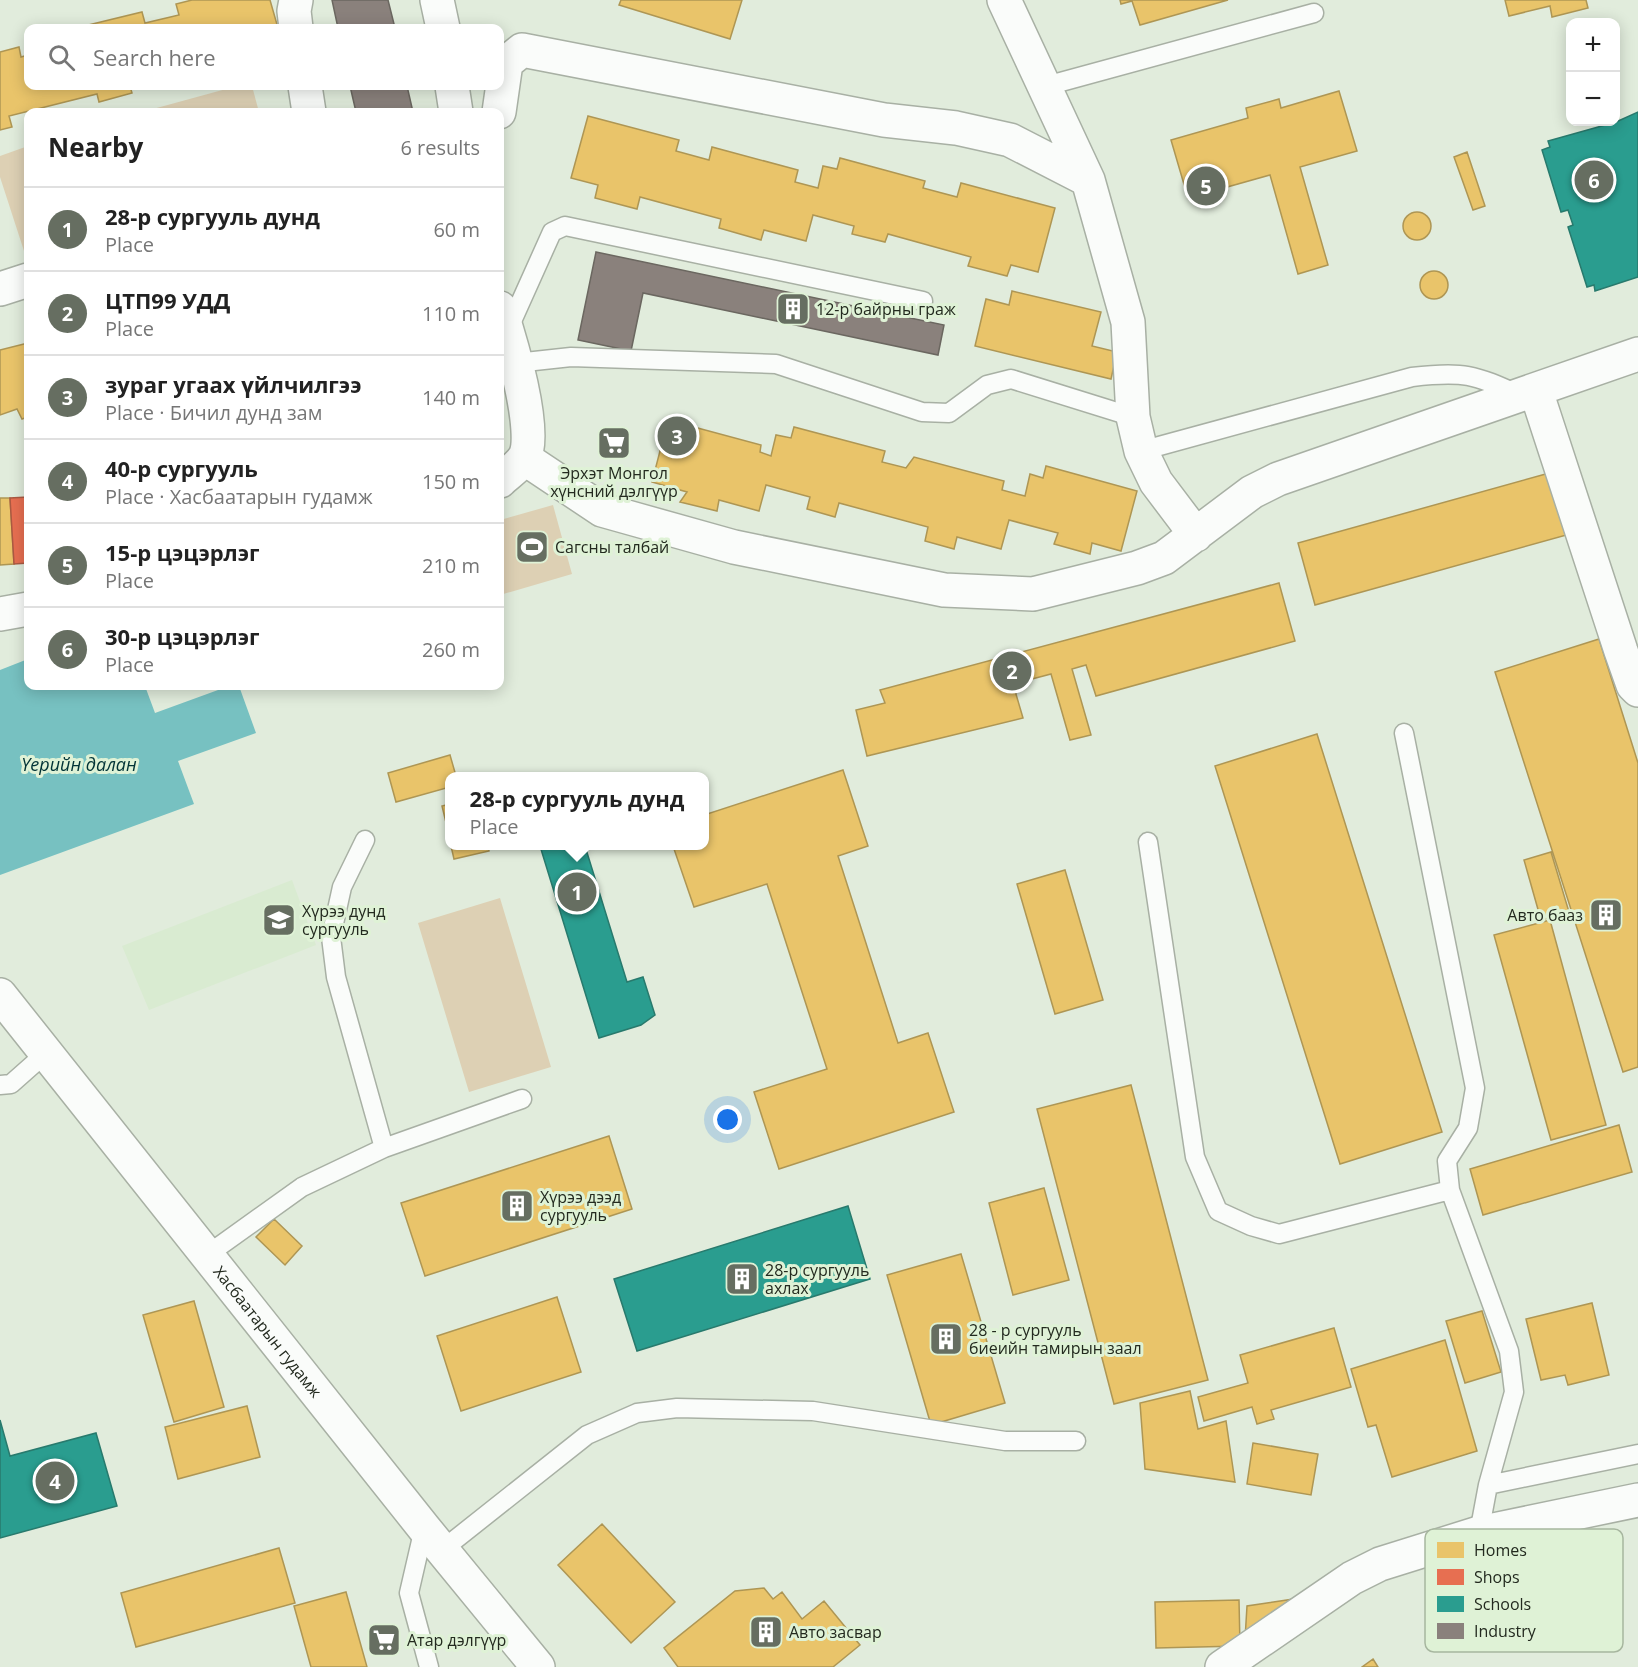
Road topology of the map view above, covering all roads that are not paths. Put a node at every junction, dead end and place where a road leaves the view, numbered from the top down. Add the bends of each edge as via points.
1 (437, 0) edge
2 (1004, 0) edge
3 (1314, 13) dead end
4 (442, 24) edge
5 (504, 77) edge
6 (1046, 86) junction
7 (306, 90) edge
8 (453, 90) edge
9 (502, 90) edge
10 (308, 108) edge
11 (455, 108) edge
12 (500, 108) edge
13 (1088, 180) junction
14 (24, 281) edge
15 (0, 289) edge
16 (923, 301) dead end
17 (507, 341) edge
18 (1638, 354) edge
19 (1528, 393) junction
20 (1133, 417) junction
21 (1141, 451) junction
22 (524, 458) junction
23 (504, 477) edge
24 (1196, 535) junction
25 (24, 610) edge
26 (0, 614) edge
27 (1638, 690) edge
28 (1404, 733) dead end
29 (364, 840) dead end
30 (1148, 842) dead end
31 (0, 995) edge
32 (46, 1053) junction
33 (0, 1085) edge
34 (522, 1099) dead end
35 (384, 1148) junction
36 (1450, 1190) junction
37 (207, 1255) junction
38 (1076, 1441) dead end
39 (1638, 1454) edge
40 (1488, 1485) junction
41 (1638, 1500) edge
42 (1480, 1529) edge
43 (1498, 1529) edge
44 (433, 1539) junction
45 (1425, 1550) edge
46 (429, 1667) edge
47 (538, 1667) edge
48 (1222, 1667) edge

1 - 4 street
2 - 6 street
3 - 6 lane
5 - 13 street via 506,63 522,50 884,120 956,128 1010,140
6 - 13 street
7 - 10 street
8 - 11 street
9 - 12 street
13 - 20 street via 1128,322
14 - 15 street
16 - 17 lane via 565,226 552,232
17 - 20 lane via 571,357 776,364 922,412 949,413 987,385 1011,379
17 - 22 street via 529,431
18 - 19 street
19 - 21 lane via 1482,377 1451,373 1412,377
19 - 24 street via 1278,479 1252,492
19 - 27 street
20 - 21 street
21 - 24 street via 1156,482
22 - 23 street
22 - 24 street via 602,510 734,547 944,590 1033,594 1137,568 1164,558
25 - 26 street
28 - 36 lane via 1475,1088 1468,1128 1447,1161
29 - 35 lane via 342,887 331,938 336,977
30 - 36 lane via 1195,1157 1218,1211 1279,1234
31 - 32 street, Хасбаатарын гудамж
32 - 33 lane via 11,1084
32 - 37 street, Хасбаатарын гудамж
34 - 35 lane
35 - 37 lane via 302,1187
36 - 40 lane via 1509,1352 1514,1392
37 - 44 street, Хасбаатарын гудамж
38 - 44 lane via 1005,1441 813,1411 677,1408 637,1413 587,1435
39 - 40 lane
40 - 42 lane
41 - 43 street
44 - 46 lane via 409,1593
44 - 47 street, Хасбаатарын гудамж
45 - 48 street via 1380,1564 1352,1578

